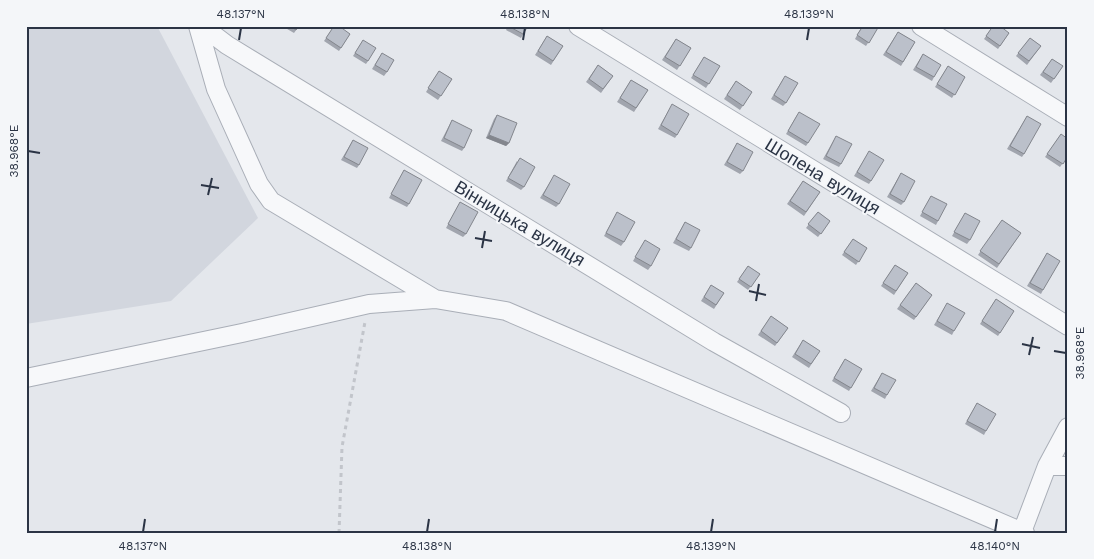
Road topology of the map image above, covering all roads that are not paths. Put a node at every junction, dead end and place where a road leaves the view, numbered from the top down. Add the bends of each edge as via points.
1 (198, 26) edge
2 (202, 26) edge
3 (578, 26) edge
4 (921, 26) edge
5 (1068, 117) edge
6 (435, 299) junction
7 (1068, 326) edge
8 (26, 378) edge
9 (841, 413) dead end
10 (1068, 427) edge
11 (1047, 466) junction
12 (1068, 466) edge
13 (1024, 532) edge

1 - 6 street via 216,89 259,184 270,201
2 - 9 street, Вінницька вулиця via 227,45 706,336
3 - 7 street, Шопена вулиця
4 - 5 street
6 - 8 street via 369,304
6 - 13 street via 506,311
10 - 11 street
11 - 12 street
11 - 13 street

